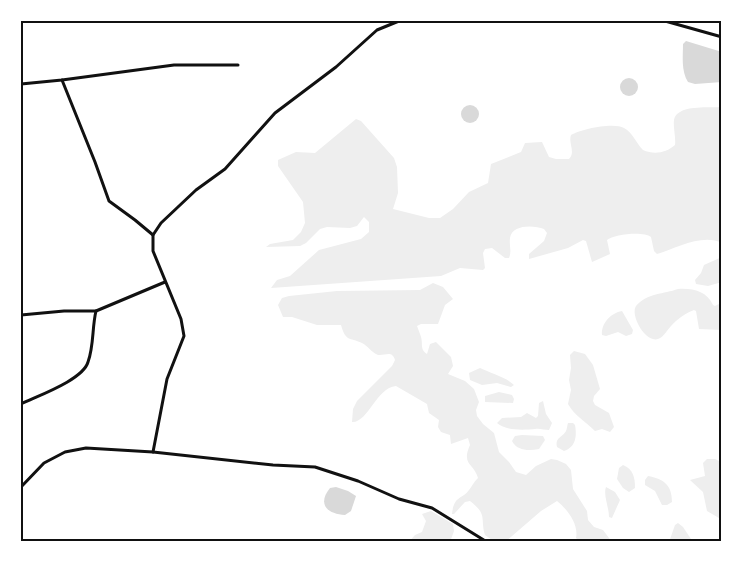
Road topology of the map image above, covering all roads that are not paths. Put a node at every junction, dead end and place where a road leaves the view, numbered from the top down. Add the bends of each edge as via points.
1 (399, 21) edge
2 (665, 21) edge
3 (722, 37) edge
4 (238, 65) dead end
5 (62, 80) junction
6 (21, 84) edge
7 (153, 235) junction
8 (165, 282) junction
9 (96, 311) junction
10 (21, 315) edge
11 (21, 404) edge
12 (153, 452) junction
13 (21, 487) edge
14 (487, 542) edge

1 - 7 street via 377,30 275,113 225,170 195,190
2 - 3 street
4 - 5 street via 174,65
5 - 6 street
5 - 7 street via 109,201
7 - 8 street via 153,251
8 - 9 street
8 - 12 street via 184,336 167,379
9 - 10 street
9 - 11 street via 86,367
12 - 13 street via 74,449 41,465
12 - 14 street via 321,468 432,508

